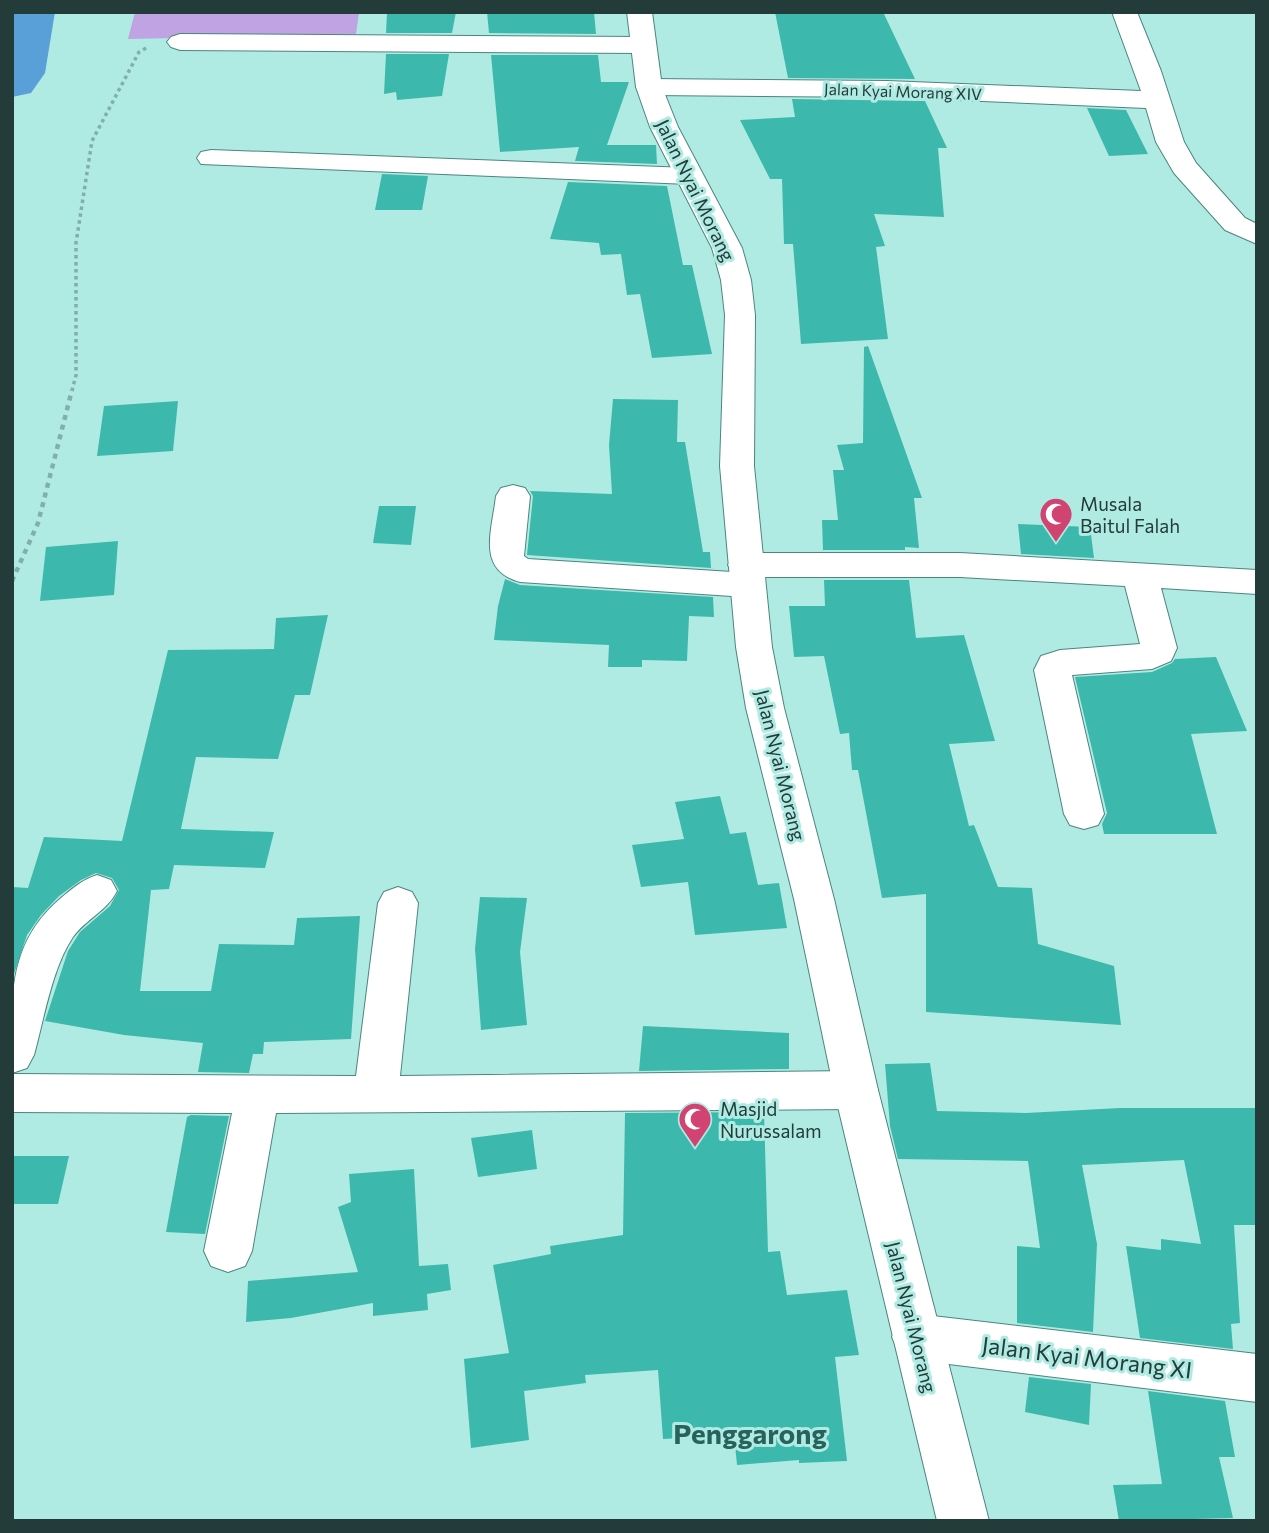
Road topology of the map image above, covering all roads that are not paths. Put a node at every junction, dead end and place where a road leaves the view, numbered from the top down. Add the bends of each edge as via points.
1 (1124, 12) edge
2 (641, 28) edge
3 (180, 42) road end
4 (649, 88) junction
5 (1157, 100) junction
6 (211, 158) dead end
7 (690, 176) junction
8 (1257, 235) edge
9 (513, 496) dead end
10 (746, 575) junction
11 (1140, 576) junction
12 (1257, 582) edge
13 (1084, 814) dead end
14 (97, 891) dead end
15 (398, 903) dead end
16 (12, 1055) edge
17 (856, 1090) junction
18 (12, 1093) edge
19 (258, 1093) junction
20 (376, 1094) junction
21 (228, 1251) dead end
22 (916, 1336) junction
23 (1257, 1378) edge
24 (963, 1521) edge

1 - 5 street
2 - 3 street
2 - 4 street, Jalan Nyai Morang
4 - 5 street, Jalan Kyai Morang XIV via 887,89
4 - 7 street, Jalan Nyai Morang
5 - 8 street via 1170,142 1184,167 1236,224
6 - 7 street
7 - 10 street, Jalan Nyai Morang via 727,248 736,280 740,315 737,466
9 - 10 street via 507,557 520,570
10 - 11 street via 960,565
10 - 17 street, Jalan Nyai Morang via 765,708
11 - 12 street
11 - 13 street via 1158,652 1060,663 1052,670
14 - 16 street via 54,930 44,947
15 - 20 street
17 - 20 street
17 - 22 street, Jalan Nyai Morang
18 - 19 street
19 - 20 street
19 - 21 street
22 - 23 street, Jalan Kyai Morang XI
22 - 24 street, Jalan Nyai Morang

